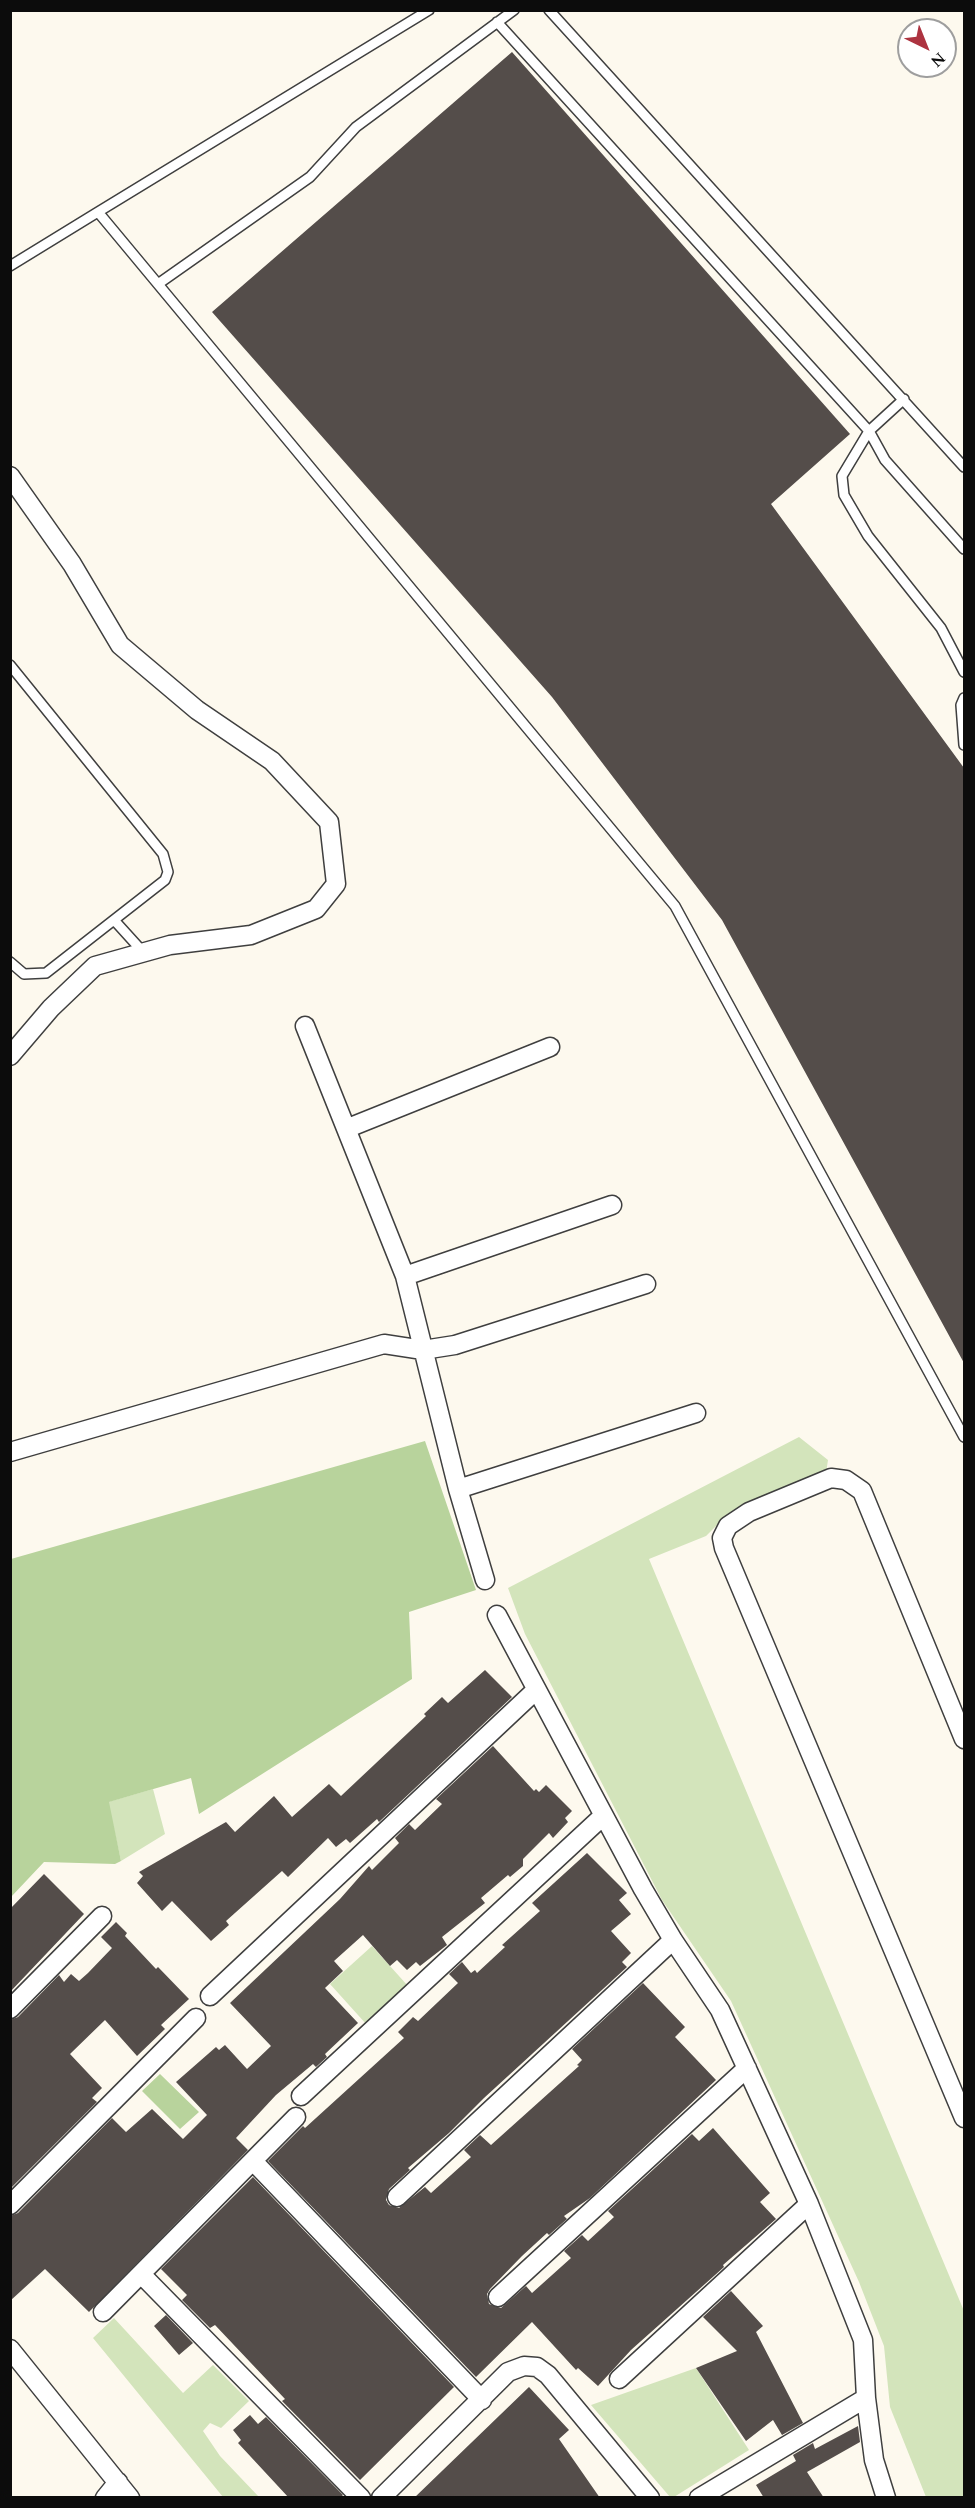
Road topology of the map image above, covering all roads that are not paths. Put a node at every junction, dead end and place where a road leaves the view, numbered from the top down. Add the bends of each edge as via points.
1 (429, 10) edge
2 (514, 10) edge
3 (549, 10) edge
4 (497, 22) junction
5 (98, 212) junction
6 (10, 266) edge
7 (158, 284) junction
8 (904, 399) junction
9 (869, 431) junction
10 (964, 467) edge
11 (10, 476) edge
12 (964, 549) edge
13 (10, 665) edge
14 (964, 672) edge
15 (964, 698) edge
16 (964, 745) edge
17 (114, 920) junction
18 (143, 952) junction
19 (10, 963) edge
20 (305, 1026) dead end
21 (550, 1047) dead end
22 (10, 1056) edge
23 (348, 1128) junction
24 (612, 1204) dead end
25 (405, 1276) junction
26 (646, 1284) dead end
27 (423, 1350) junction
28 (696, 1413) dead end
29 (964, 1437) edge
30 (10, 1452) edge
31 (458, 1489) junction
32 (484, 1580) dead end
33 (497, 1615) dead end
34 (536, 1690) junction
35 (964, 1739) edge
36 (603, 1816) junction
37 (102, 1916) dead end
38 (673, 1940) junction
39 (210, 1996) dead end
40 (10, 2009) edge
41 (196, 2018) dead end
42 (747, 2068) junction
43 (301, 2096) dead end
44 (296, 2117) dead end
45 (964, 2118) edge
46 (253, 2162) junction
47 (397, 2197) dead end
48 (809, 2204) junction
49 (10, 2205) edge
50 (141, 2274) junction
51 (498, 2297) dead end
52 (103, 2312) dead end
53 (11, 2352) edge
54 (619, 2379) dead end
55 (866, 2398) junction
56 (482, 2400) junction
57 (118, 2482) junction
58 (105, 2498) edge
59 (130, 2498) edge
60 (362, 2498) edge
61 (381, 2498) edge
62 (650, 2498) edge
63 (699, 2498) edge
64 (885, 2498) edge

1 - 5 lane
2 - 4 lane
3 - 8 lane
4 - 7 lane via 356,127 310,177
4 - 9 lane
5 - 6 lane
5 - 7 lane
7 - 29 lane via 675,906
8 - 9 lane
8 - 10 lane
9 - 12 lane via 885,460
9 - 14 lane via 842,476 844,495 868,536 941,628
11 - 18 street via 72,564 120,645 197,710 272,761 329,822 336,884 316,909 251,936
13 - 17 lane via 167,862 165,880
15 - 16 lane
17 - 18 lane
17 - 19 lane via 46,973 24,974
18 - 22 street via 95,966 51,1008
20 - 23 street
21 - 23 street
23 - 25 street
24 - 25 street
25 - 27 street
26 - 27 street via 455,1345
27 - 30 street via 384,1344
27 - 31 street
28 - 31 street
31 - 32 street
33 - 34 street
34 - 36 street
34 - 39 street
35 - 45 street via 862,1491 846,1480 831,1478 749,1512 728,1527 722,1538 724,1548
36 - 38 street
36 - 43 street
37 - 40 street
38 - 42 street via 720,2010
38 - 47 street
41 - 49 street
42 - 48 street
42 - 51 street
44 - 46 street
46 - 50 street
46 - 56 street
48 - 54 street
48 - 55 street via 864,2340
50 - 52 street
50 - 60 street
53 - 57 street
55 - 63 street
55 - 64 street via 874,2460
56 - 61 street
56 - 62 street via 508,2372 524,2366 537,2367 579,2410
57 - 58 street
57 - 59 street

